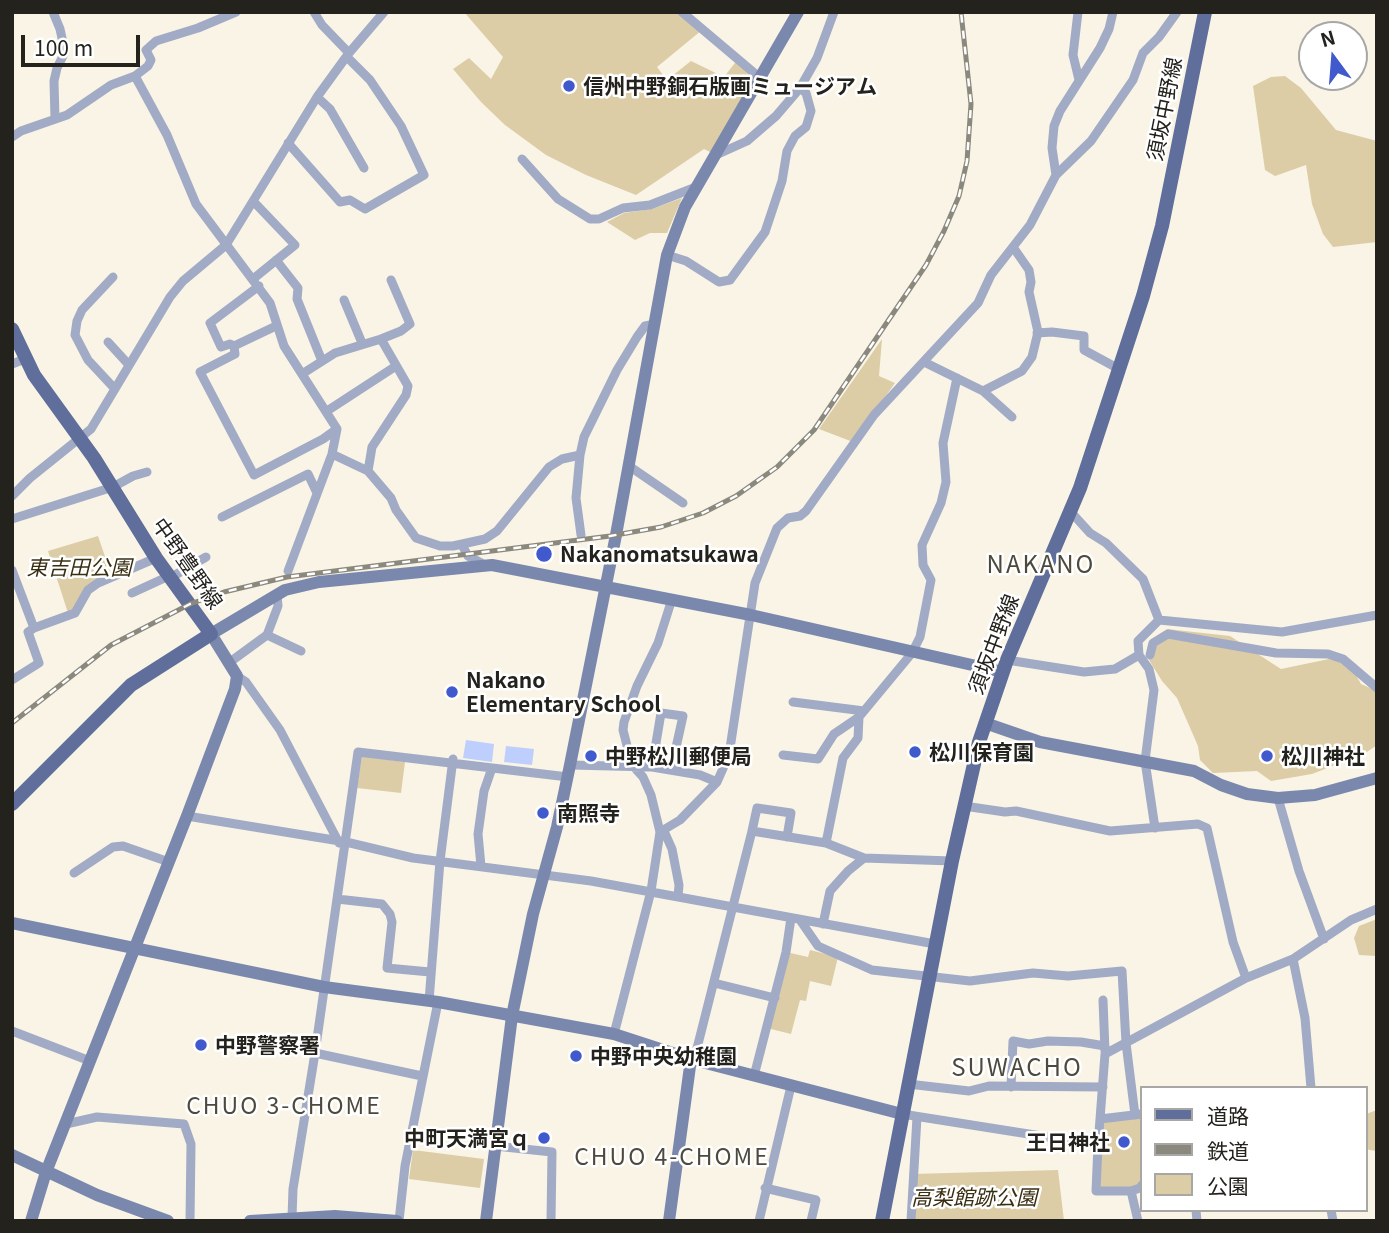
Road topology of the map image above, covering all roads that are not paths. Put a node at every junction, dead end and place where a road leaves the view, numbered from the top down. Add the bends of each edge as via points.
1 (53, 12) edge
2 (236, 12) edge
3 (314, 12) edge
4 (384, 12) edge
5 (682, 12) edge
6 (798, 12) edge
7 (834, 12) edge
8 (1078, 12) edge
9 (1113, 12) edge
10 (1177, 12) edge
11 (1205, 12) edge
12 (348, 55) junction
13 (135, 76) junction
14 (759, 77) junction
15 (1079, 79) junction
16 (800, 88) junction
17 (317, 97) junction
18 (55, 119) junction
19 (12, 137) edge
20 (288, 143) junction
21 (716, 155) junction
22 (522, 159) dead end
23 (364, 168) dead end
24 (1056, 175) junction
25 (696, 187) junction
26 (254, 202) junction
27 (226, 245) junction
28 (1013, 247) junction
29 (667, 255) junction
30 (276, 260) junction
31 (113, 277) dead end
32 (391, 281) dead end
33 (256, 283) junction
34 (345, 300) dead end
35 (655, 324) junction
36 (276, 326) junction
37 (12, 329) edge
38 (1037, 333) junction
39 (381, 339) junction
40 (108, 342) dead end
41 (362, 343) junction
42 (234, 346) junction
43 (18, 361) edge
44 (322, 361) junction
45 (924, 362) junction
46 (129, 365) junction
47 (396, 366) junction
48 (1119, 369) junction
49 (302, 374) junction
50 (957, 378) junction
51 (115, 389) junction
52 (982, 391) junction
53 (327, 411) junction
54 (1012, 417) dead end
55 (338, 429) junction
56 (80, 439) junction
57 (332, 454) junction
58 (580, 455) junction
59 (629, 466) junction
60 (368, 471) junction
61 (147, 472) dead end
62 (113, 487) junction
63 (317, 493) junction
64 (12, 496) edge
65 (683, 502) dead end
66 (1070, 511) junction
67 (222, 517) dead end
68 (12, 519) edge
69 (581, 535) dead end
70 (463, 545) junction
71 (206, 557) dead end
72 (156, 558) junction
73 (485, 565) junction
74 (12, 570) edge
75 (288, 571) dead end
76 (170, 577) junction
77 (604, 586) junction
78 (132, 593) dead end
79 (277, 595) junction
80 (672, 599) junction
81 (751, 615) junction
82 (1377, 615) edge
83 (1159, 620) junction
84 (34, 628) junction
85 (211, 634) junction
86 (267, 635) junction
87 (300, 651) dead end
88 (912, 653) junction
89 (1144, 655) junction
90 (230, 662) junction
91 (1005, 666) junction
92 (237, 676) junction
93 (12, 680) edge
94 (1377, 688) edge
95 (793, 702) dead end
96 (862, 714) junction
97 (985, 723) junction
98 (783, 755) dead end
99 (1145, 761) junction
100 (452, 762) junction
101 (632, 765) junction
102 (652, 767) junction
103 (492, 768) junction
104 (671, 770) junction
105 (569, 771) junction
106 (1377, 778) edge
107 (717, 782) junction
108 (1278, 798) junction
109 (12, 804) edge
110 (964, 806) junction
111 (187, 816) junction
112 (1155, 828) junction
113 (752, 831) junction
114 (662, 832) junction
115 (788, 837) junction
116 (342, 843) junction
117 (826, 843) junction
118 (863, 858) junction
119 (440, 861) junction
120 (952, 861) junction
121 (169, 862) junction
122 (481, 866) junction
123 (74, 873) dead end
124 (542, 874) junction
125 (651, 891) junction
126 (678, 897) junction
127 (337, 899) junction
128 (734, 907) junction
129 (1377, 909) edge
130 (795, 919) junction
131 (12, 923) edge
132 (823, 924) junction
133 (1324, 939) junction
134 (935, 944) junction
135 (136, 947) junction
136 (1293, 958) junction
137 (430, 972) junction
138 (930, 978) junction
139 (1245, 978) junction
140 (714, 983) junction
141 (324, 987) junction
142 (775, 998) junction
143 (1103, 1000) dead end
144 (433, 1001) junction
145 (512, 1016) junction
146 (614, 1034) junction
147 (14, 1035) edge
148 (1126, 1043) junction
149 (1105, 1050) junction
150 (315, 1053) junction
151 (693, 1059) junction
152 (90, 1061) junction
153 (422, 1076) junction
154 (754, 1076) junction
155 (908, 1084) junction
156 (792, 1086) junction
157 (1311, 1086) edge
158 (1011, 1087) junction
159 (1103, 1087) junction
160 (1138, 1114) edge
161 (909, 1116) junction
162 (1100, 1119) junction
163 (65, 1124) junction
164 (1098, 1145) junction
165 (495, 1146) junction
166 (12, 1155) edge
167 (47, 1172) junction
168 (1140, 1186) edge
169 (765, 1188) junction
170 (1131, 1191) junction
171 (292, 1218) junction
172 (32, 1221) edge
173 (168, 1221) edge
174 (190, 1221) edge
175 (250, 1221) edge
176 (398, 1221) edge
177 (486, 1221) edge
178 (551, 1221) edge
179 (669, 1221) edge
180 (759, 1221) edge
181 (811, 1221) edge
182 (882, 1221) edge
183 (911, 1221) edge
184 (1138, 1221) edge

1 - 18 street via 65,52 54,81
2 - 13 street via 150,45 146,50 151,60
3 - 12 street
4 - 12 street
5 - 14 street
6 - 14 street
7 - 16 street
8 - 15 street via 1073,55
9 - 15 street via 1110,29
10 - 24 street via 1143,53 1133,80 1091,141
11 - 48 main road, 須坂中野線 via 1162,226
12 - 17 street
12 - 20 street via 401,126 424,174 365,209 350,200 340,202
13 - 18 street
13 - 27 street via 167,135 196,204
14 - 21 street
15 - 24 street via 1054,126
16 - 21 street via 747,141
16 - 29 street via 811,111 806,127 787,151 765,232 730,280 719,282
17 - 20 street
17 - 23 street via 330,109
18 - 19 street
20 - 26 street
21 - 25 street
22 - 25 street via 558,199 590,219 650,205
24 - 28 street
25 - 29 street
26 - 27 street
26 - 30 street via 295,244
27 - 33 street
27 - 46 street via 170,297
28 - 38 street via 1029,270
28 - 45 street via 991,275 978,303
29 - 35 street
30 - 33 street
30 - 44 street via 298,288 297,299
31 - 51 street via 82,310 75,335 88,360
32 - 39 street via 410,324
33 - 36 street via 270,303
33 - 42 street via 209,323 221,347
34 - 41 street
35 - 58 street via 645,326 617,370 584,437
35 - 59 street
36 - 42 street
36 - 49 street
37 - 43 main road, 中野豊野線
38 - 48 street via 1084,336 1084,350
38 - 52 street via 1022,371
39 - 41 street
39 - 47 street
40 - 46 street
41 - 44 street
42 - 55 street via 235,354 201,372 254,475
43 - 56 main road, 中野豊野線
44 - 49 street
45 - 50 street
45 - 81 street via 874,415 806,511 777,527 755,583
46 - 51 street
47 - 53 street
47 - 60 street via 408,386 406,395 372,447
48 - 66 main road, 須坂中野線
49 - 53 street
50 - 52 street
50 - 88 street via 943,443 946,482 922,545 922,565 931,580 920,637
51 - 56 street
52 - 54 street
53 - 55 street
55 - 57 street
56 - 62 main road, 中野豊野線
56 - 64 street
57 - 60 street
57 - 63 street
58 - 69 street via 576,498
58 - 70 street via 549,467 497,531
59 - 65 street
59 - 77 street
60 - 70 street via 416,538 440,546
61 - 62 street
62 - 68 street
62 - 72 main road, 中野豊野線
63 - 67 street via 308,474
63 - 75 street
66 - 83 street via 1143,579
66 - 91 main road, 須坂中野線
70 - 73 street via 468,556
71 - 76 street
72 - 76 main road, 中野豊野線
72 - 84 street via 98,583 88,590 75,613
73 - 77 street
73 - 79 street via 319,582
74 - 84 street
76 - 78 street
76 - 85 main road, 中野豊野線
77 - 80 street
77 - 105 street
79 - 85 street
79 - 86 street via 278,606
80 - 81 street
80 - 101 street via 624,722
81 - 88 street
81 - 107 street via 729,755
82 - 83 street via 1282,632
83 - 89 street via 1138,641
84 - 93 street via 28,632 39,663
85 - 90 street
85 - 109 main road, 中野豊野線 via 131,685
86 - 87 street
86 - 90 street
88 - 91 street
88 - 96 street
89 - 91 street via 1115,669 1084,672
89 - 94 street via 1168,635 1276,653 1328,654 1350,664
89 - 99 street via 1154,690
90 - 92 street
91 - 97 main road, 須坂中野線
92 - 111 street
92 - 116 street via 280,730
95 - 96 street
96 - 98 street via 834,734 818,759
96 - 117 street via 858,738 842,758
97 - 99 street via 1041,742
97 - 110 main road, 須坂中野線
99 - 108 street via 1194,771 1247,794
99 - 112 street
100 - 103 street
100 - 116 street via 358,752
100 - 119 street
101 - 102 street
101 - 105 street
101 - 114 street via 648,787
102 - 104 street
102 - 104 street via 661,713 683,716
103 - 105 street
103 - 122 street via 478,834
104 - 107 street
105 - 124 street
106 - 108 street via 1315,795
107 - 114 street
108 - 133 street
110 - 112 street via 1016,811 1110,831
110 - 120 main road, 須坂中野線
111 - 116 street
111 - 121 street
112 - 139 street via 1198,824 1207,828
113 - 115 street
113 - 115 street via 757,808 791,813
113 - 128 street
114 - 125 street
114 - 126 street via 672,849
115 - 117 street
116 - 119 street
116 - 127 street
117 - 118 street
118 - 120 street
118 - 132 street via 830,891
119 - 122 street
119 - 137 street
120 - 134 main road, 須坂中野線
121 - 123 street via 123,846 113,847
121 - 135 street
122 - 124 street
124 - 125 street
124 - 145 street
125 - 126 street
125 - 146 street
126 - 128 street
127 - 137 street via 382,904 391,922 387,968
127 - 141 street
128 - 130 street
128 - 140 street
129 - 133 street
130 - 132 street
130 - 138 street via 818,946 873,971
130 - 142 street
131 - 135 street
132 - 134 street
133 - 136 street
134 - 138 main road, 須坂中野線
135 - 141 street
135 - 152 street
136 - 139 street
136 - 157 street via 1305,1018
137 - 144 street
138 - 148 street via 983,981 1034,973 1068,976 1122,971
138 - 155 main road, 須坂中野線
139 - 148 street
140 - 142 street
140 - 151 street
141 - 144 street
141 - 150 street
142 - 154 street
143 - 149 street
144 - 145 street
144 - 153 street
145 - 146 street
145 - 165 street
146 - 151 street
147 - 152 street
148 - 149 street
148 - 160 street
149 - 158 street via 1081,1042 1013,1041
149 - 159 street
150 - 153 street
150 - 171 street
151 - 154 street
151 - 179 street
152 - 163 street
153 - 176 street
154 - 156 street
155 - 158 street via 969,1091
155 - 161 main road, 須坂中野線
156 - 161 street
156 - 169 street
158 - 159 street
159 - 162 street
160 - 162 street
161 - 164 street
161 - 182 main road, 須坂中野線
161 - 183 street
162 - 164 street
163 - 167 street
163 - 174 street via 97,1117 184,1125 191,1144
164 - 170 street via 1096,1191
165 - 177 street
165 - 178 street via 552,1152
166 - 167 street
167 - 172 street
167 - 173 street
168 - 170 street
169 - 180 street
169 - 181 street via 816,1200
170 - 184 street
171 - 175 street
171 - 176 street

